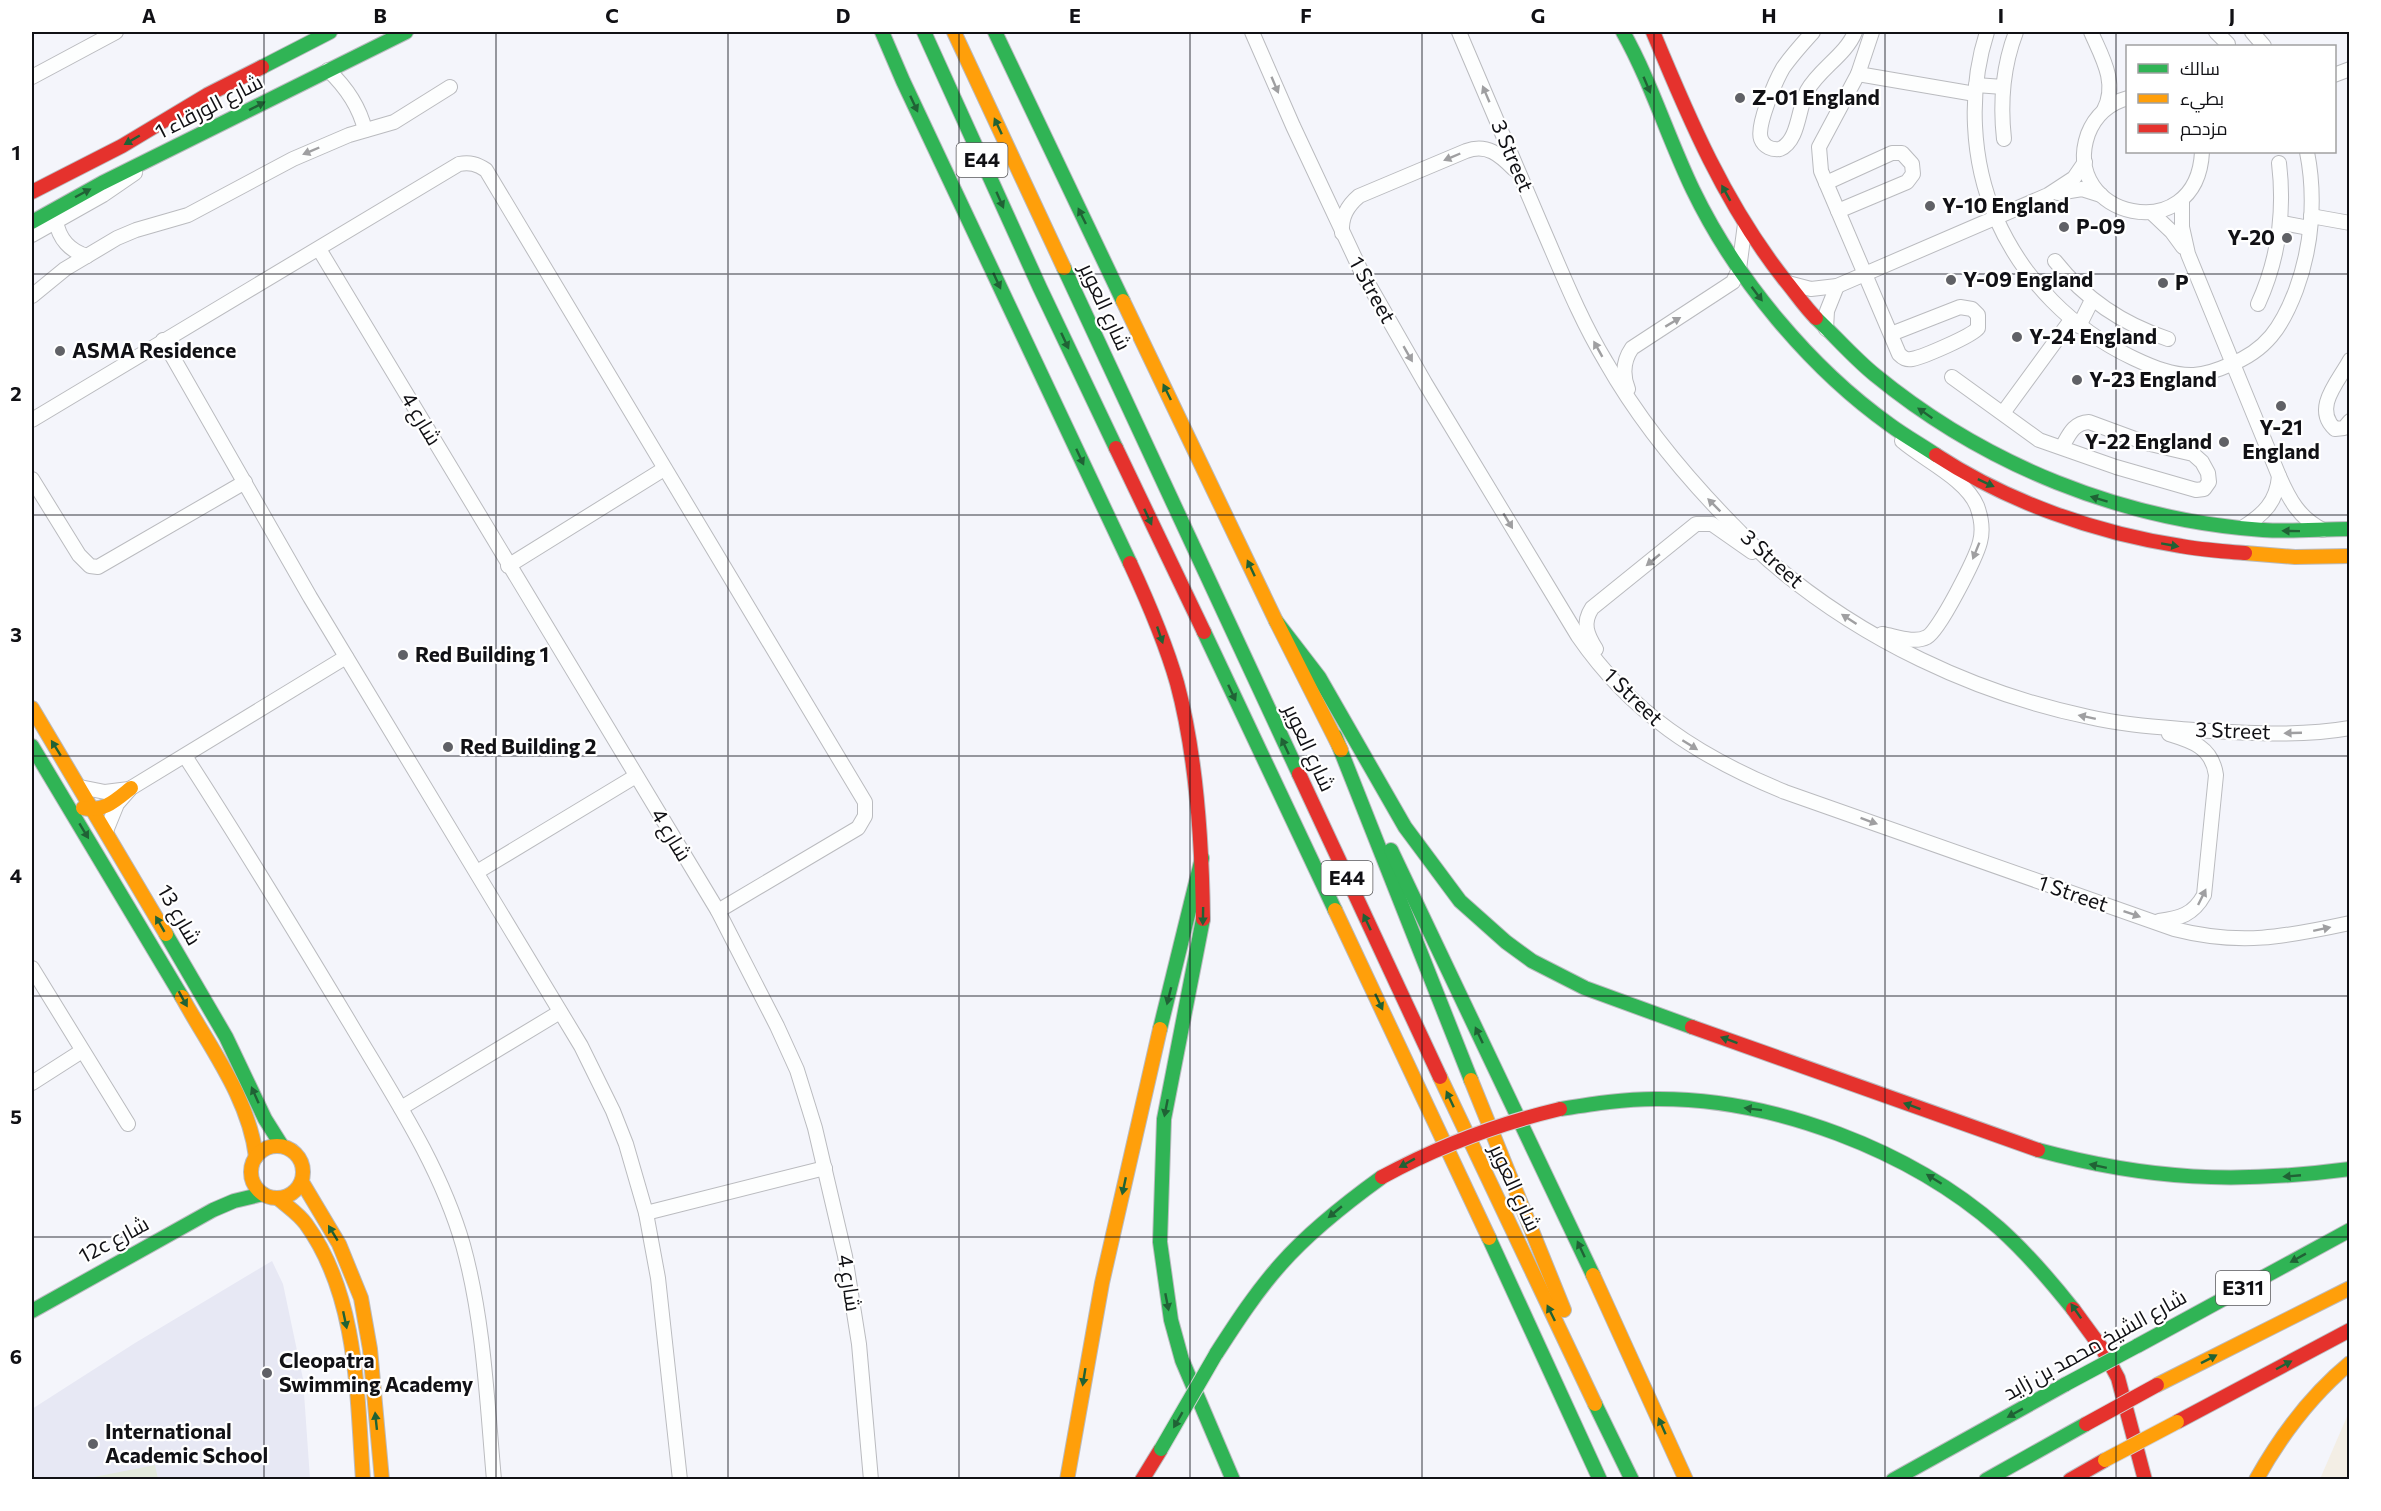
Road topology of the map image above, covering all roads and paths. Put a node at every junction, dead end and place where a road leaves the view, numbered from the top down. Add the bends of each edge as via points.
1 (330, 32) edge
2 (406, 32) edge
3 (876, 32) edge
4 (882, 32) edge
5 (924, 32) edge
6 (954, 32) edge
7 (995, 32) edge
8 (1252, 32) edge
9 (1460, 32) edge
10 (1623, 32) edge
11 (1653, 32) edge
12 (1814, 32) edge
13 (1855, 32) edge
14 (1872, 32) edge
15 (1987, 32) edge
16 (2016, 32) edge
17 (2091, 32) edge
18 (2217, 32) edge
19 (2252, 32) edge
20 (107, 34) edge
21 (2228, 44) dead end
22 (2263, 45) edge
23 (328, 70) junction
24 (2108, 72) junction
25 (1858, 74) junction
26 (32, 77) edge
27 (903, 81) junction
28 (450, 87) dead end
29 (2003, 87) junction
30 (1975, 89) junction
31 (2126, 89) edge
32 (2126, 99) edge
33 (2104, 110) junction
34 (365, 130) junction
35 (2004, 139) dead end
36 (2202, 153) edge
37 (2307, 153) edge
38 (2085, 162) junction
39 (2279, 163) dead end
40 (144, 164) junction
41 (1520, 175) junction
42 (1826, 183) junction
43 (32, 192) edge
44 (2048, 195) junction
45 (2101, 195) junction
46 (2182, 200) junction
47 (1838, 211) junction
48 (2152, 213) junction
49 (1996, 218) junction
50 (56, 221) junction
51 (32, 222) edge
52 (2282, 222) junction
53 (2310, 222) junction
54 (2349, 223) edge
55 (1745, 224) junction
56 (32, 235) edge
57 (1342, 235) junction
58 (319, 249) junction
59 (2188, 254) junction
60 (87, 256) junction
61 (2055, 261) dead end
62 (1740, 269) junction
63 (1866, 273) junction
64 (1786, 283) junction
65 (1837, 285) junction
66 (32, 297) edge
67 (2092, 300) junction
68 (2258, 304) dead end
69 (2075, 323) junction
70 (1826, 329) junction
71 (1891, 334) junction
72 (2168, 339) dead end
73 (163, 340) junction
74 (2349, 360) edge
75 (2233, 364) junction
76 (1952, 377) dead end
77 (2003, 413) junction
78 (1640, 415) junction
79 (1874, 415) junction
80 (32, 420) edge
81 (2349, 421) edge
82 (2062, 447) junction
83 (664, 469) junction
84 (2279, 476) junction
85 (32, 479) edge
86 (245, 482) junction
87 (2242, 528) junction
88 (2349, 529) edge
89 (2325, 530) junction
90 (2349, 556) edge
91 (1770, 562) junction
92 (508, 566) junction
93 (1276, 621) junction
94 (1869, 631) junction
95 (346, 657) junction
96 (1613, 680) junction
97 (32, 708) edge
98 (2144, 726) junction
99 (2349, 728) edge
100 (1335, 736) junction
101 (32, 745) edge
102 (185, 756) junction
103 (636, 776) junction
104 (80, 787) junction
105 (131, 788) junction
106 (94, 811) junction
107 (106, 831) junction
108 (1202, 858) junction
109 (477, 872) junction
110 (718, 911) junction
111 (2154, 922) junction
112 (2349, 923) edge
113 (32, 968) edge
114 (560, 1012) junction
115 (82, 1051) junction
116 (32, 1083) edge
117 (401, 1108) junction
118 (128, 1124) dead end
119 (282, 1146) junction
120 (256, 1157) junction
121 (825, 1168) junction
122 (2349, 1168) edge
123 (251, 1174) junction
124 (302, 1182) junction
125 (263, 1194) junction
126 (279, 1199) junction
127 (217, 1208) junction
128 (646, 1213) junction
129 (2349, 1230) edge
130 (2349, 1288) edge
131 (32, 1311) edge
132 (2349, 1330) edge
133 (2349, 1363) edge
134 (1608, 1430) junction
135 (363, 1479) edge
136 (382, 1479) edge
137 (494, 1479) edge
138 (680, 1479) edge
139 (871, 1479) edge
140 (1067, 1479) edge
141 (1142, 1479) edge
142 (1233, 1479) edge
143 (1600, 1479) edge
144 (1632, 1479) edge
145 (1686, 1479) edge
146 (1893, 1479) edge
147 (1986, 1479) edge
148 (2070, 1479) edge
149 (2145, 1479) edge
150 (2256, 1479) edge

1 -> 43 main road, شارع الورقاء 1
2 - 23 main road, شارع الورقاء 1
3 - 27 main road
4 - 27 main road
5 -> 143 main road, E44 via 1040,288 1409,1065
134 -> 6 main road, شارع العوير / E44 via 1490,1185
93 -> 7 main road
8 -> 57 street, 1 Street
41 -> 9 street, 3 Street
10 -> 62 main road via 1696,196
55 -> 11 main road via 1703,149
12 - 13 street via 1784,67 1773,88 1760,133 1768,148 1780,149 1789,143 1807,92
14 - 25 street
15 - 30 street
16 - 29 street
17 - 24 street
18 - 21 street
19 - 22 street
20 - 26 street
23 - 34 street via 348,91
40 -> 23 main road, شارع الورقاء 1
24 - 31 street
24 - 33 street via 2109,96
25 - 30 street
25 - 42 street via 1819,147 1818,163
27 -> 108 main road via 1150,606 1177,683 1192,761
28 - 34 street via 394,122
29 - 30 street
29 - 35 street
30 - 49 street via 1979,158
32 - 33 street
33 - 38 street via 2090,129
34 -> 60 street via 293,159 188,215 126,234
36 - 46 street via 2202,167
37 - 53 street
38 - 44 street via 2074,178
38 - 45 street
39 - 52 street
40 - 50 street via 114,189
51 -> 40 main road, شارع الورقاء 1 via 93,187
41 -> 57 street via 1493,151 1473,148 1359,196 1343,217
78 -> 41 street, 3 Street via 1606,364 1575,304
42 - 47 street
42 - 47 street via 1892,153 1902,153 1912,164 1907,182
44 - 45 street via 2082,189
44 - 49 street
45 - 48 street via 2124,210
46 - 48 street
46 - 59 street
47 - 63 street
48 - 59 street via 2172,231
49 - 63 street
49 - 69 street via 2028,273
50 - 56 street
50 - 60 street via 68,246
52 - 53 street
52 - 68 street
53 - 54 street
53 - 75 street via 2304,265 2285,315 2262,347
55 - 62 street
55 - 64 main road
57 -> 96 street, 1 Street via 1384,314 1537,569 1582,642
58 - 73 street
58 - 83 street via 459,164 469,162 486,170
58 - 92 street, شارع 4
59 - 75 street
60 - 66 street
61 - 67 street
78 -> 62 street via 1625,380 1628,353 1642,339 1733,282
62 -> 79 main road via 1799,344
63 - 65 street
63 - 71 street
64 - 65 street via 1811,289
64 - 70 main road
65 - 70 street via 1827,311
67 - 69 street
67 - 72 street via 2135,327
69 - 75 street via 2116,350 2170,373 2196,375
69 - 77 street
87 -> 70 main road via 2121,506 2004,460 1920,410
71 - 71 street via 1960,307 1972,309 1979,319 1973,334 1909,360 1899,354
73 - 80 street
73 - 86 street
74 - 81 street via 2325,410 2334,429 2344,428
75 - 84 street
76 - 77 street
77 - 82 street via 2028,434
91 -> 78 street, 3 Street via 1690,480
79 -> 90 main road via 1968,475 2048,511 2110,532 2206,551 2311,558
79 -> 94 street via 1911,449 1962,485 1977,505 1981,530 1974,558 1934,632 1918,640
82 - 82 street via 2074,427 2089,422 2196,456 2209,482 2204,489 2196,490
83 - 92 street
83 - 110 street via 866,802 865,816 858,828
84 - 87 street via 2277,493 2270,505
84 - 89 street via 2297,510
85 - 86 street via 79,555 90,566 98,567
86 - 95 street
89 -> 87 main road
88 - 89 main road
94 -> 91 street, 3 Street
91 -> 96 street via 1712,524 1691,526 1588,614 1587,633
92 - 103 street, شارع 4
93 - 100 main road
122 -> 93 main road via 2227,1179 2162,1176 2093,1165 1995,1136 1557,975 1483,923 1441,878 1405,827 1319,677
98 -> 94 street, 3 Street via 2088,717 2003,692 1933,665
95 - 102 street
95 - 109 street
96 -> 111 street, 1 Street via 1673,735 1754,779
104 -> 97 main road, شارع 13
99 -> 98 street, 3 Street via 2260,733
111 -> 98 street via 2184,916 2204,896 2216,775 2212,760 2197,743
100 - 134 main road via 1495,1144 1553,1278
145 -> 100 main road via 1432,933
101 - 106 main road via 46,757 75,802
101 -> 120 main road, شارع 13 via 238,1096 252,1128
102 - 105 street
102 - 117 street via 248,852
103 - 109 street
103 - 110 street, شارع 4
104 - 105 street via 105,792
104 - 106 main road, شارع 13
105 - 106 main road
105 - 107 street via 117,804
106 - 107 main road, شارع 13
119 -> 107 main road, شارع 13 via 237,1057
108 -> 140 main road via 1102,1283
108 -> 142 main road via 1203,923 1164,1119 1160,1242 1171,1320 1182,1360
109 - 114 street
110 - 121 street, شارع 4 via 797,1070
111 -> 112 street, 1 Street via 2194,934 2236,939 2277,937
113 - 115 street
114 - 117 street
114 - 128 street via 613,1111
115 - 116 street
115 - 118 street
117 - 137 street via 442,1187 470,1273
119 - 120 main road via 267,1148
119 - 124 main road via 302,1162
120 - 123 main road
121 - 128 street
121 - 139 street, شارع 4 via 853,1300
123 - 125 main road
123 - 127 main road, 12c شارع
124 - 126 main road via 293,1194
136 -> 124 main road via 370,1349 361,1298 339,1244
125 - 126 main road
125 - 127 main road, 12c شارع
126 -> 135 main road via 309,1226 338,1288 350,1341
127 - 131 main road, 12c شارع
128 - 138 street via 658,1278
129 -> 146 main road, شارع الشيخ محمد بن زايد / E311, bridge
147 -> 130 main road, E311, bridge via 2157,1385
148 -> 132 main road, bridge
133 - 150 main road via 2315,1395 2285,1432
134 - 144 main road, شارع العوير / E44
149 -> 141 main road, bridge via 2122,1386 2098,1342 2069,1300 1999,1227 1916,1168 1871,1146 1765,1110 1668,1099 1560,1109 1486,1128 1382,1177 1333,1214 1289,1256 1249,1303

